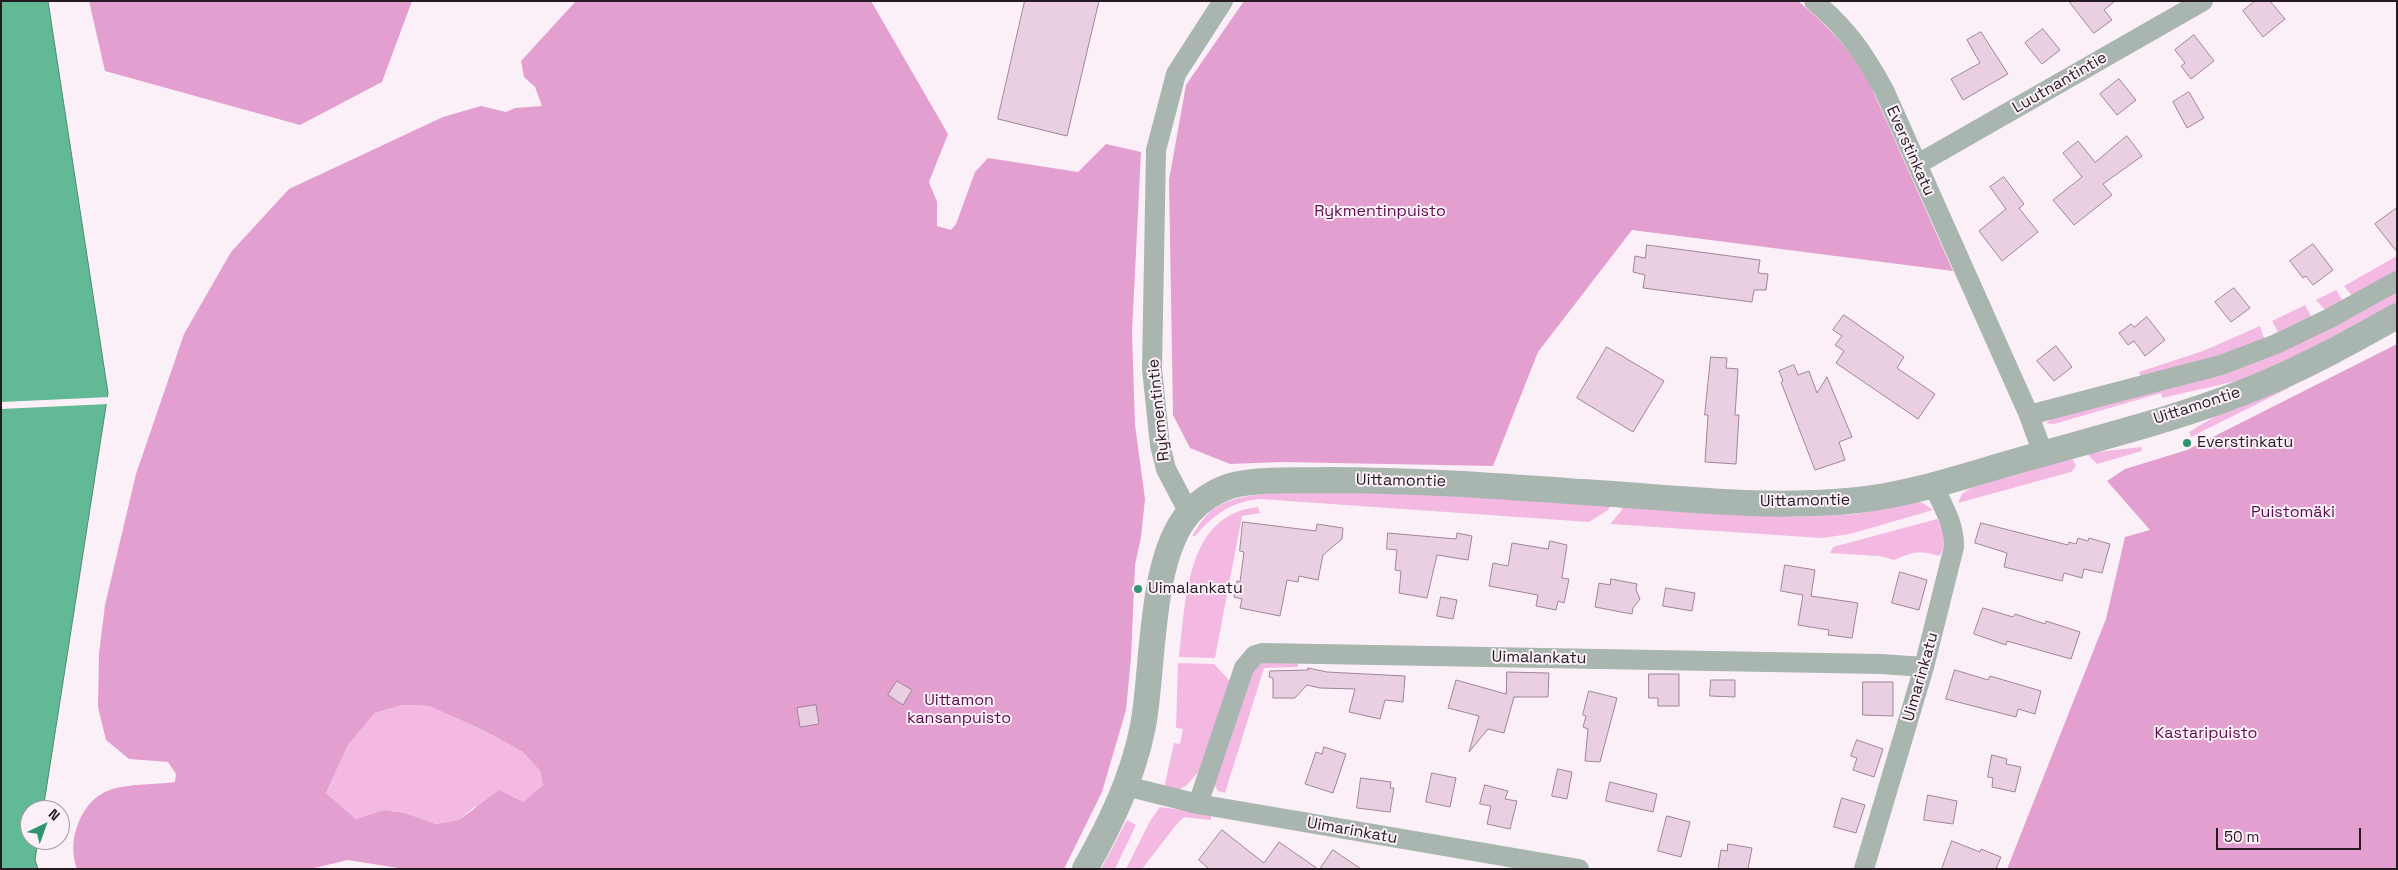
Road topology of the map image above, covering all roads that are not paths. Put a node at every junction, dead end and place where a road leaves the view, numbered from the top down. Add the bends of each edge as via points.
1 (1223, 1) edge
2 (1814, 1) edge
3 (2203, 1) edge
4 (1918, 164) junction
5 (2397, 281) edge
6 (2397, 316) edge
7 (2029, 415) junction
8 (2043, 454) junction
9 (1933, 485) junction
10 (1189, 513) junction
11 (1924, 667) junction
12 (1126, 786) junction
13 (1198, 804) junction
14 (1511, 864) edge
15 (1085, 869) edge
16 (1579, 869) edge
17 (1864, 869) edge

1 - 10 street, Rykmentintie via 1176,74 1156,150 1152,369 1160,445 1166,469
2 - 4 street, Everstinkatu via 1851,36 1866,57
3 - 4 street, Luutnantintie
4 - 7 street, Everstinkatu
5 - 7 street via 2276,344 2221,365
6 - 8 street, Uittamontie via 2259,385
7 - 8 street, Everstinkatu
8 - 9 street, Uittamontie
9 - 10 street, Uittamontie via 1859,500 1763,504 1452,482 1274,481 1223,489
9 - 11 street, Uimarinkatu via 1954,538 1944,593
10 - 12 street via 1168,553 1155,621 1144,723
11 - 13 street, Uimalankatu via 1262,653 1244,668
11 - 17 street, Uimarinkatu
12 - 13 street, Uimarinkatu
12 - 15 street
13 - 14 street, Uimarinkatu
14 - 16 street, Uimarinkatu

